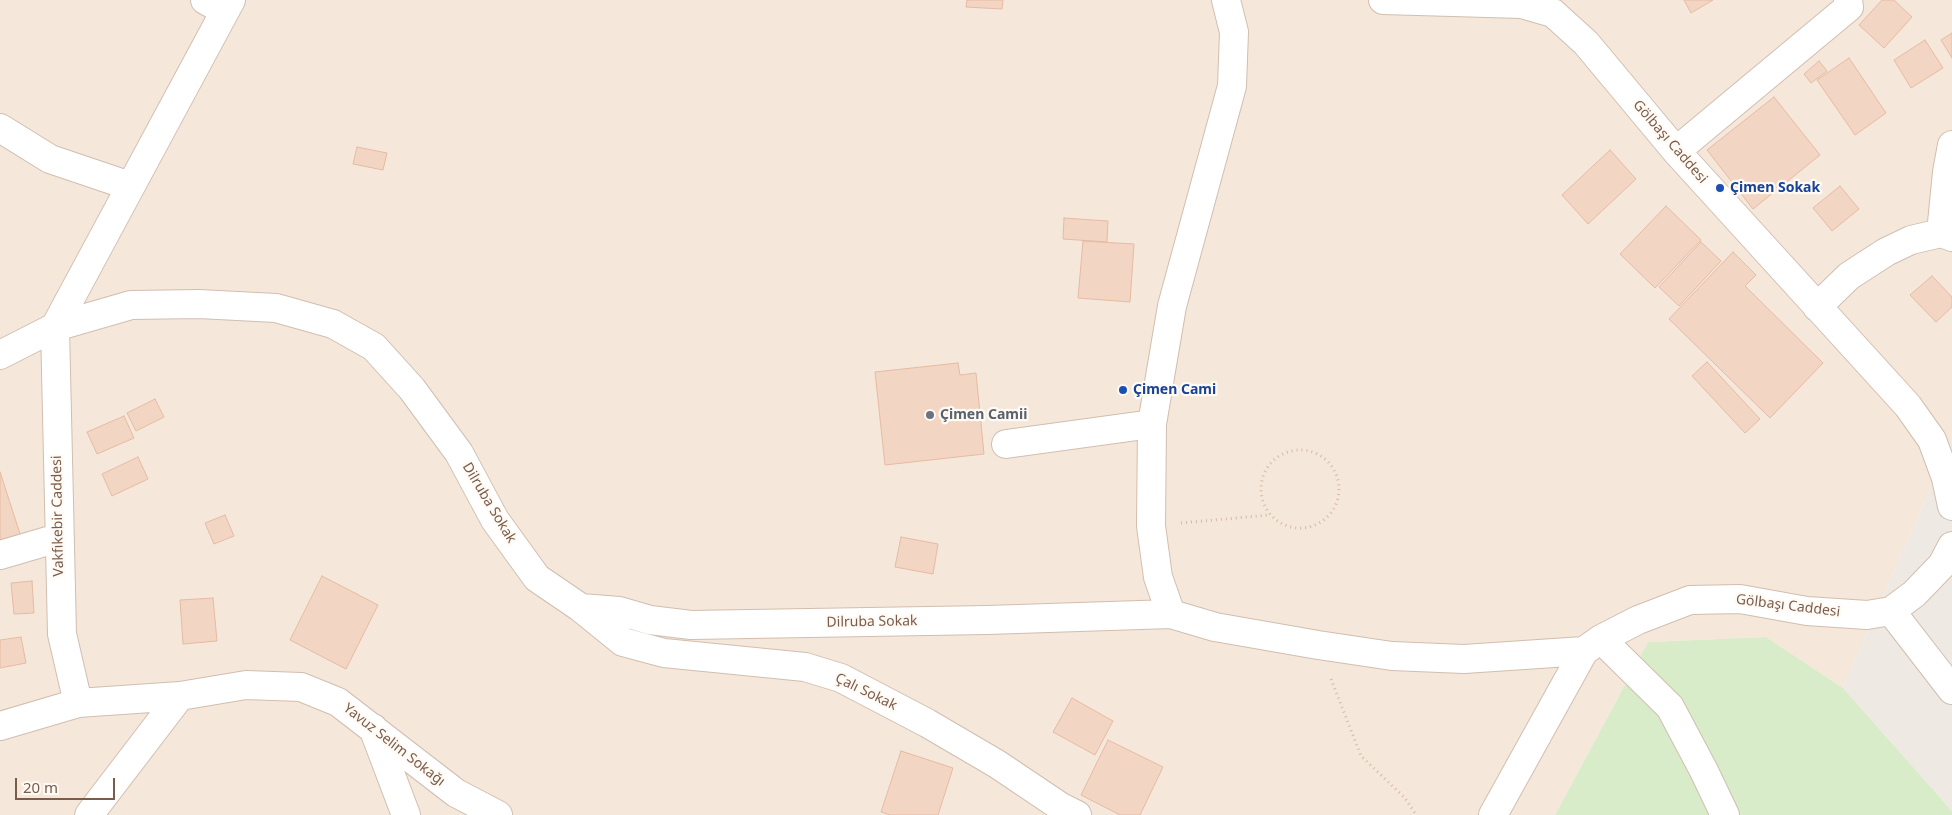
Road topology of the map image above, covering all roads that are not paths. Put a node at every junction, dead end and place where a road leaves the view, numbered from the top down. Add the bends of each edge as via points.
1 (1226, 0) edge
2 (1385, 0) edge
3 (1848, 3) edge
4 (220, 4) edge
5 (1562, 7) edge
6 (0, 128) edge
7 (1952, 145) edge
8 (1676, 151) junction
9 (130, 186) junction
10 (1946, 235) edge
11 (1817, 307) junction
12 (55, 327) junction
13 (0, 355) edge
14 (1152, 424) junction
15 (1006, 444) dead end
16 (1949, 480) edge
17 (1952, 506) edge
18 (58, 538) junction
19 (1952, 546) edge
20 (0, 555) edge
21 (581, 608) junction
22 (1891, 611) junction
23 (1171, 614) junction
24 (1593, 645) junction
25 (1952, 690) edge
26 (180, 696) junction
27 (78, 703) junction
28 (0, 726) edge
29 (373, 728) junction
30 (89, 815) edge
31 (406, 815) edge
32 (498, 815) edge
33 (1077, 815) edge
34 (1493, 815) edge
35 (1725, 815) edge

1 - 14 street via 1234,32 1232,86 1172,306
2 - 5 street, Gölbaşı Caddesi
3 - 8 street
4 - 9 street
5 - 8 street, Gölbaşı Caddesi via 1586,43
6 - 9 street via 50,159
7 - 10 street via 1947,172
8 - 11 street, Gölbaşı Caddesi
9 - 12 street
10 - 11 street via 1911,240 1886,252 1849,276
11 - 16 street, Gölbaşı Caddesi via 1908,406 1932,440
12 - 13 street, Dilruba Sokak
12 - 18 street, Vakfıkebir Caddesi
12 - 21 street, Dilruba Sokak via 131,306 199,304 276,308 333,324 374,347 412,389 459,453 495,520 537,578
14 - 15 street
14 - 23 street via 1151,526 1158,577
16 - 17 street, Gölbaşı Caddesi
18 - 20 street
18 - 27 street, Vakfıkebir Caddesi via 62,634
19 - 22 street, Gölbaşı Caddesi via 1942,564 1914,594
21 - 23 street, Dilruba Sokak via 619,611 650,620 691,625 977,621
21 - 33 street, Çalı Sokak via 623,642 664,653 805,667 841,678 927,723
22 - 24 street, Gölbaşı Caddesi via 1868,615 1807,611 1740,599 1690,600 1638,620
22 - 25 street
23 - 24 street, Dilruba Sokak via 1215,627 1392,656 1464,659
24 - 34 street
24 - 35 street via 1670,707
26 - 27 street, Yavuz Selim Sokağı
26 - 29 street, Yavuz Selim Sokağı via 246,685 301,686 338,702
26 - 30 street
27 - 28 street, Yavuz Selim Sokağı
29 - 31 street
29 - 32 street, Yavuz Selim Sokağı via 456,793

